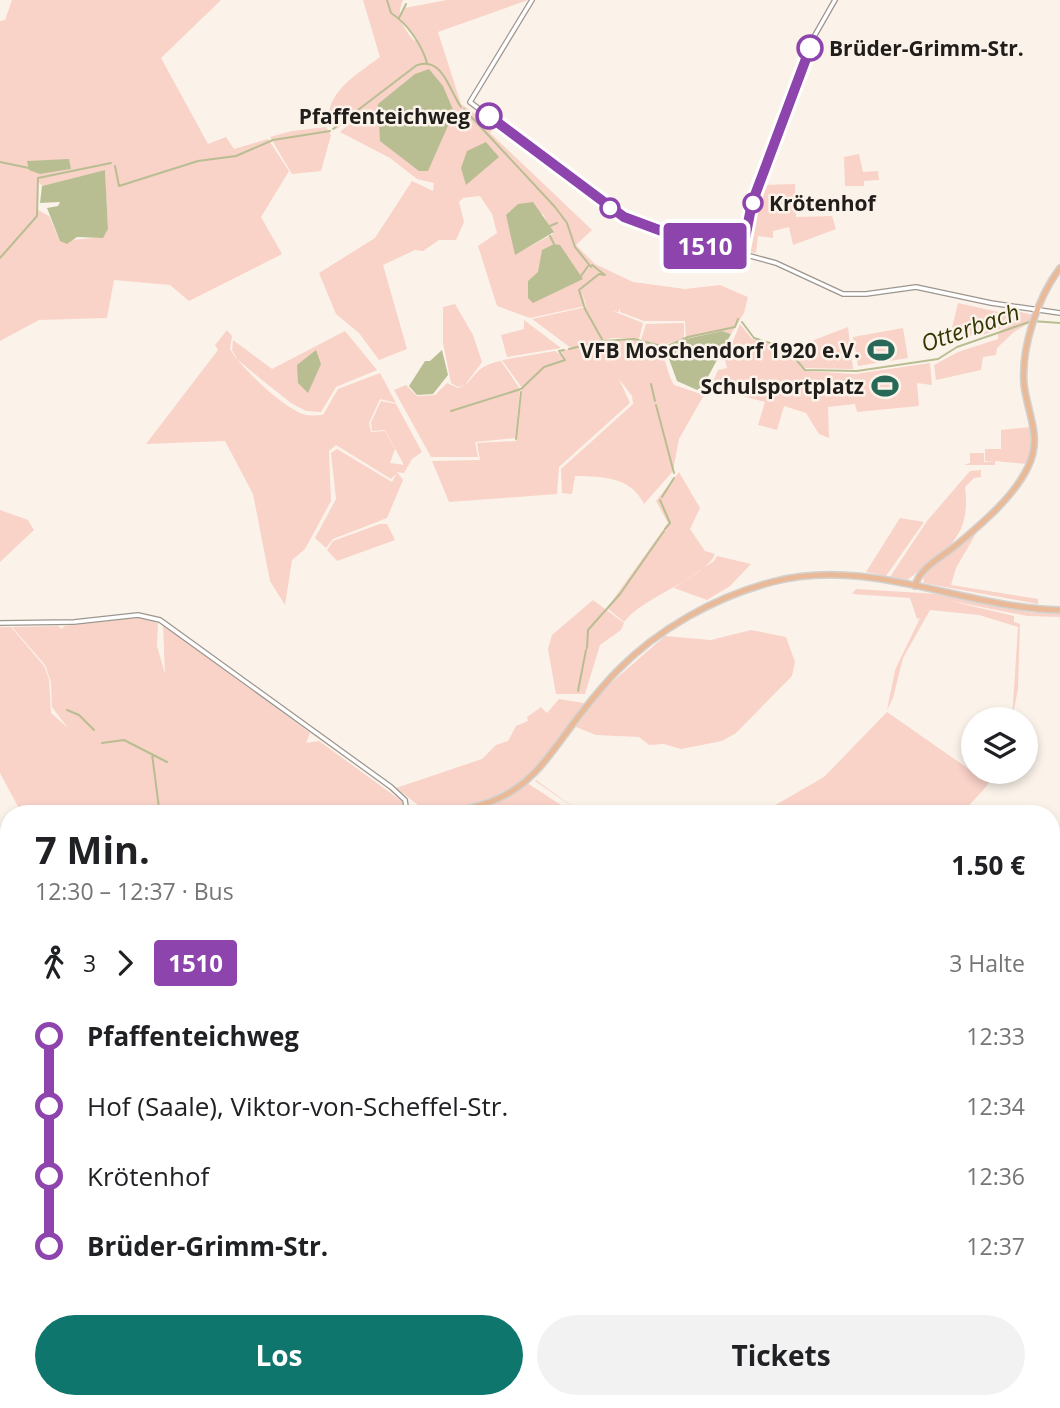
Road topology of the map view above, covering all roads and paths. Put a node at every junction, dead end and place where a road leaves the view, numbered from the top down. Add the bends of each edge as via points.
1 (532, 0) edge
2 (835, 0) edge
3 (742, 254) junction
4 (1060, 268) edge
5 (1039, 310) junction
6 (1060, 313) edge
7 (915, 586) junction
8 (1060, 610) edge
9 (0, 623) edge
10 (406, 805) edge
11 (484, 805) edge

1 - 3 street via 470,102 624,217
2 - 3 street via 815,35 757,189
3 - 5 street via 776,263 844,294 916,286
4 - 5 main road
5 - 6 street
5 - 7 main road via 1024,376 1036,435 1029,465 1005,499 921,573
7 - 8 main road via 1005,605
7 - 11 main road via 871,576 811,574 719,600 680,621 618,670 526,783
9 - 10 street via 138,615 160,620 391,787

